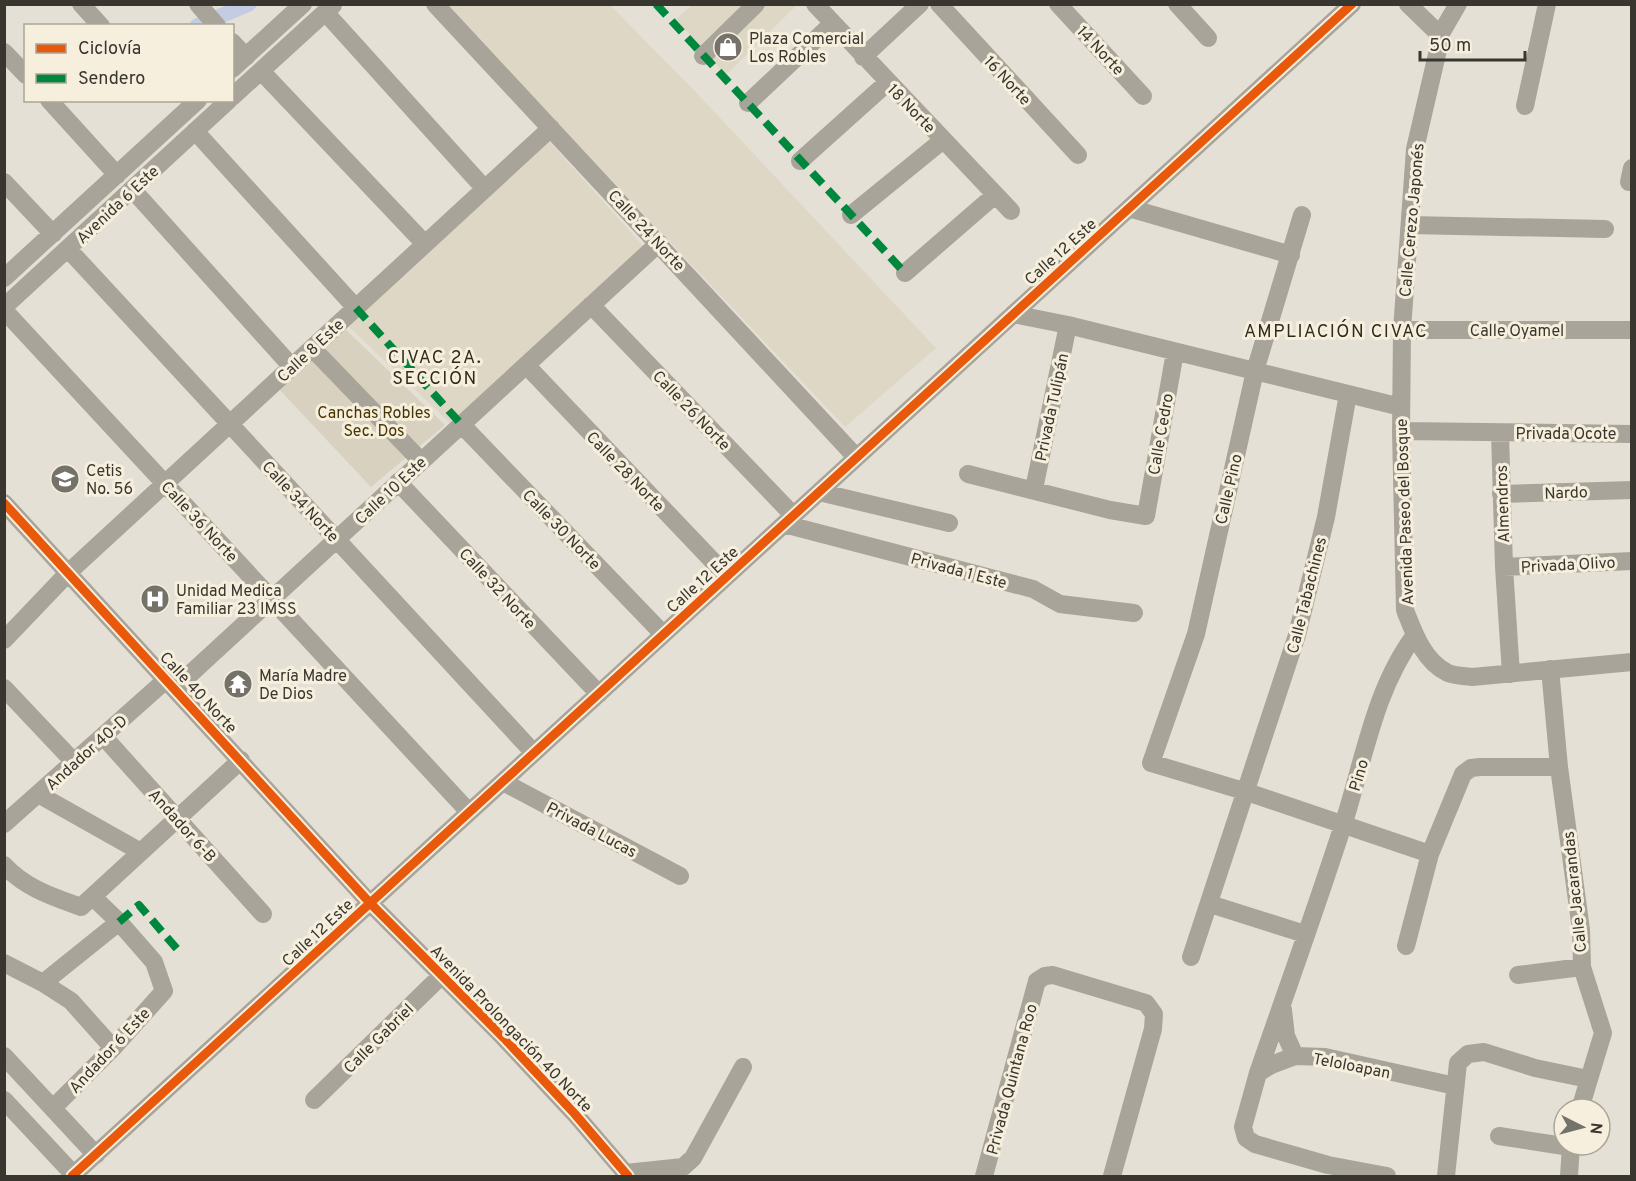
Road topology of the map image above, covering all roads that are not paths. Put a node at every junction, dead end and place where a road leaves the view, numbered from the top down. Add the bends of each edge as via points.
1 (81, 4) edge
2 (198, 4) edge
3 (303, 4) edge
4 (435, 4) edge
5 (756, 4) edge
6 (816, 4) edge
7 (920, 4) edge
8 (939, 4) edge
9 (1058, 4) edge
10 (1177, 4) edge
11 (1352, 4) edge
12 (1407, 4) edge
13 (1458, 4) edge
14 (1547, 4) edge
15 (329, 8) edge
16 (833, 23) junction
17 (99, 24) edge
18 (215, 24) edge
19 (1440, 35) junction
20 (1208, 38) dead end
21 (234, 48) edge
22 (4, 52) edge
23 (703, 56) dead end
24 (863, 57) junction
25 (239, 63) edge
26 (261, 71) junction
27 (24, 73) edge
28 (888, 82) junction
29 (234, 92) edge
30 (1143, 96) dead end
31 (51, 102) edge
32 (173, 102) edge
33 (196, 102) edge
34 (224, 102) edge
35 (748, 103) dead end
36 (1525, 106) dead end
37 (183, 114) junction
38 (551, 128) junction
39 (195, 131) junction
40 (943, 140) junction
41 (1078, 155) dead end
42 (800, 160) dead end
43 (117, 175) junction
44 (4, 182) edge
45 (132, 189) junction
46 (486, 189) junction
47 (995, 195) junction
48 (1129, 208) junction
49 (1011, 211) dead end
50 (851, 215) dead end
51 (1302, 215) dead end
52 (1410, 225) junction
53 (1605, 229) dead end
54 (53, 234) junction
55 (659, 243) junction
56 (425, 244) junction
57 (68, 249) junction
58 (1291, 255) junction
59 (905, 273) dead end
60 (4, 278) edge
61 (591, 305) junction
62 (4, 308) edge
63 (356, 308) junction
64 (1013, 314) junction
65 (1068, 325) junction
66 (1402, 330) junction
67 (1632, 330) edge
68 (312, 348) junction
69 (1175, 352) junction
70 (526, 365) junction
71 (292, 367) junction
72 (1255, 371) junction
73 (1348, 394) junction
74 (1401, 407) junction
75 (230, 424) junction
76 (461, 424) junction
77 (1401, 431) junction
78 (1500, 432) junction
79 (1632, 434) edge
80 (856, 457) junction
81 (421, 461) junction
82 (968, 474) dead end
83 (398, 482) junction
84 (165, 484) junction
85 (1034, 489) junction
86 (1632, 490) edge
87 (819, 492) junction
88 (1501, 494) junction
89 (4, 503) edge
90 (789, 520) junction
91 (950, 523) dead end
92 (336, 539) junction
93 (1632, 561) edge
94 (1504, 567) junction
95 (69, 572) junction
96 (727, 576) junction
97 (272, 599) junction
98 (1134, 613) dead end
99 (663, 634) junction
100 (1415, 635) junction
101 (6, 636) edge
102 (1632, 662) edge
103 (1550, 669) junction
104 (1511, 674) junction
105 (171, 683) junction
106 (4, 688) edge
107 (599, 694) junction
108 (103, 736) junction
109 (534, 753) junction
110 (241, 760) junction
111 (74, 762) junction
112 (1559, 767) junction
113 (503, 782) junction
114 (1247, 792) junction
115 (38, 794) junction
116 (469, 812) junction
117 (7, 818) edge
118 (177, 818) junction
119 (1343, 824) junction
120 (141, 852) junction
121 (1430, 854) junction
122 (4, 865) edge
123 (680, 876) dead end
124 (87, 902) junction
125 (370, 903) junction
126 (1210, 904) junction
127 (263, 914) dead end
128 (119, 922) junction
129 (1305, 934) junction
130 (1406, 946) dead end
131 (1191, 957) dead end
132 (4, 963) edge
133 (1582, 967) junction
134 (441, 975) junction
135 (1518, 975) dead end
136 (43, 982) junction
137 (1282, 1003) junction
138 (113, 1048) junction
139 (4, 1056) edge
140 (1295, 1056) junction
141 (743, 1067) dead end
142 (1258, 1073) junction
143 (1588, 1079) junction
144 (1455, 1086) junction
145 (1583, 1097) edge
146 (4, 1100) edge
147 (314, 1100) dead end
148 (53, 1108) junction
149 (1499, 1136) dead end
150 (1552, 1143) edge
151 (96, 1155) junction
152 (1570, 1157) edge
153 (627, 1175) edge
154 (73, 1176) edge
155 (984, 1176) edge
156 (1112, 1176) edge
157 (1387, 1176) edge
158 (1446, 1176) edge
159 (1569, 1176) edge

1 - 17 street
2 - 18 street
3 - 25 street
4 - 38 street, Calle 24 Norte
5 - 23 street
6 - 16 street, 18 Norte
7 - 24 street
8 - 41 street, 16 Norte
9 - 30 street, 14 Norte
10 - 20 street
11 - 48 street, Calle 12 Este
12 - 19 street
13 - 19 street, Calle Cerezo Japonés
14 - 36 street
15 - 26 street, Avenida 6 Este
15 - 46 street
16 - 24 street, 18 Norte
16 - 35 street
19 - 52 street, Calle Cerezo Japonés via 1415,149
21 - 25 street
22 - 27 street
24 - 28 street, 18 Norte
26 - 29 street, Avenida 6 Este
26 - 56 street
28 - 40 street, 18 Norte
28 - 42 street
31 - 43 street
32 - 37 street
33 - 37 street, Avenida 6 Este
34 - 39 street, Avenida 6 Este
37 - 43 street, Avenida 6 Este
38 - 46 street, Calle 8 Este
38 - 55 street, Calle 24 Norte
39 - 45 street, Avenida 6 Este
39 - 63 street
40 - 47 street, 18 Norte
40 - 50 street
43 - 54 street, Avenida 6 Este
44 - 54 street
45 - 57 street, Avenida 6 Este
45 - 71 street
46 - 56 street, Calle 8 Este
47 - 49 street, 18 Norte
47 - 59 street
48 - 58 street
48 - 64 street, Calle 12 Este
51 - 58 street, Calle Pino
52 - 53 street
52 - 66 street, Calle Cerezo Japonés
54 - 60 street, Avenida 6 Este
55 - 61 street, Calle 10 Este
55 - 80 street, Calle 24 Norte
56 - 63 street, Calle 8 Este
57 - 62 street, Avenida 6 Este
57 - 75 street, Calle 34 Norte
58 - 72 street, Calle Pino
61 - 70 street, Calle 10 Este
61 - 90 street, Calle 26 Norte
62 - 84 street, Calle 36 Norte
63 - 68 street, Calle 8 Este
64 - 65 street, Avenida Paseo del Bosque
64 - 80 street, Calle 12 Este
65 - 69 street, Avenida Paseo del Bosque
65 - 85 street, Privada Tulipán
66 - 67 street, Calle Oyamel
66 - 74 street, Calle Cerezo Japonés
68 - 71 street, Calle 8 Este
68 - 81 street
69 - 72 street, Avenida Paseo del Bosque
69 - 85 street, Calle Cedro via 1146,516
70 - 76 street, Calle 10 Este
70 - 96 street, Calle 28 Norte
71 - 75 street, Calle 8 Este
72 - 73 street, Avenida Paseo del Bosque
72 - 114 street, Calle Pino via 1196,634 1151,763
73 - 74 street, Avenida Paseo del Bosque
73 - 114 street, Calle Tabachines via 1326,517 1298,635
74 - 77 street, Avenida Paseo del Bosque
75 - 84 street, Calle 8 Este
75 - 92 street, Calle 34 Norte
76 - 81 street, Calle 10 Este
76 - 99 street, Calle 30 Norte
77 - 78 street
77 - 100 street, Avenida Paseo del Bosque via 1405,610
78 - 79 street, Privada Ocote
78 - 88 street, Almendros
80 - 87 street, Calle 12 Este
81 - 83 street, Calle 10 Este
82 - 85 street
83 - 92 street, Calle 10 Este
83 - 107 street, Calle 32 Norte
84 - 95 street, Calle 8 Este
84 - 97 street, Calle 36 Norte
86 - 88 street, Nardo
87 - 90 street, Calle 12 Este
87 - 91 street
88 - 94 street, Almendros
89 - 95 street, Calle 40 Norte
90 - 96 street, Calle 12 Este
90 - 98 street, Privada 1 Este via 1034,589 1060,604
92 - 97 street, Calle 10 Este
92 - 109 street, Calle 34 Norte
93 - 94 street, Privada Olivo
94 - 104 street, Almendros
95 - 101 street, Calle 8 Este
95 - 105 street, Calle 40 Norte
96 - 99 street, Calle 12 Este
97 - 105 street, Calle 10 Este
97 - 116 street, Calle 36 Norte
99 - 107 street, Calle 12 Este
100 - 104 street, Avenida Paseo del Bosque via 1428,657 1448,673 1472,677
100 - 119 street, Pino via 1386,683
102 - 103 street, Avenida Paseo del Bosque
103 - 104 street, Avenida Paseo del Bosque
103 - 112 street, Calle Jacarandas
105 - 108 street, Andador 40-D
105 - 110 street, Calle 40 Norte
106 - 111 street
107 - 109 street, Calle 12 Este
108 - 111 street, Andador 40-D
108 - 118 street, Andador 6-B
109 - 113 street, Calle 12 Este
110 - 118 street
110 - 125 street, Calle 40 Norte
111 - 115 street, Andador 40-D
112 - 121 street via 1471,768 1463,774
112 - 133 street, Calle Jacarandas via 1581,930
113 - 116 street, Calle 12 Este
113 - 123 street, Privada Lucas
114 - 119 street
114 - 126 street, Calle Tabachines
115 - 117 street, Andador 40-D
115 - 120 street
116 - 125 street, Calle 12 Este
118 - 120 street
118 - 127 street, Andador 6-B
119 - 121 street
119 - 129 street, Pino
120 - 124 street
121 - 130 street
122 - 124 street via 40,892
124 - 128 street
125 - 134 street, Avenida Prolongación 40 Norte
125 - 151 street, Calle 12 Este
126 - 129 street
126 - 131 street, Calle Tabachines
128 - 136 street
128 - 138 street, Andador 6 Este via 154,962 164,991
129 - 137 street, Pino
132 - 136 street
133 - 135 street
133 - 143 street, Calle Jacarandas via 1603,1033
134 - 147 street, Calle Gabriel
134 - 153 street, Avenida Prolongación 40 Norte via 574,1113
136 - 138 street via 71,1001
137 - 140 street via 1286,1035
137 - 142 street, Pino
138 - 148 street, Andador 6 Este
139 - 148 street
140 - 142 street, Teloloapan
140 - 144 street, Teloloapan via 1325,1057
141 - 153 street via 693,1158 683,1167
142 - 157 street via 1243,1127 1246,1138 1328,1165
143 - 144 street via 1484,1052 1468,1054 1458,1063
143 - 145 street, Calle Jacarandas
144 - 158 street
146 - 154 street
148 - 151 street
149 - 150 street
151 - 154 street, Calle 12 Este
152 - 159 street
155 - 156 street, Privada Quintana Roo via 1038,981 1053,975 1146,1003 1154,1014

